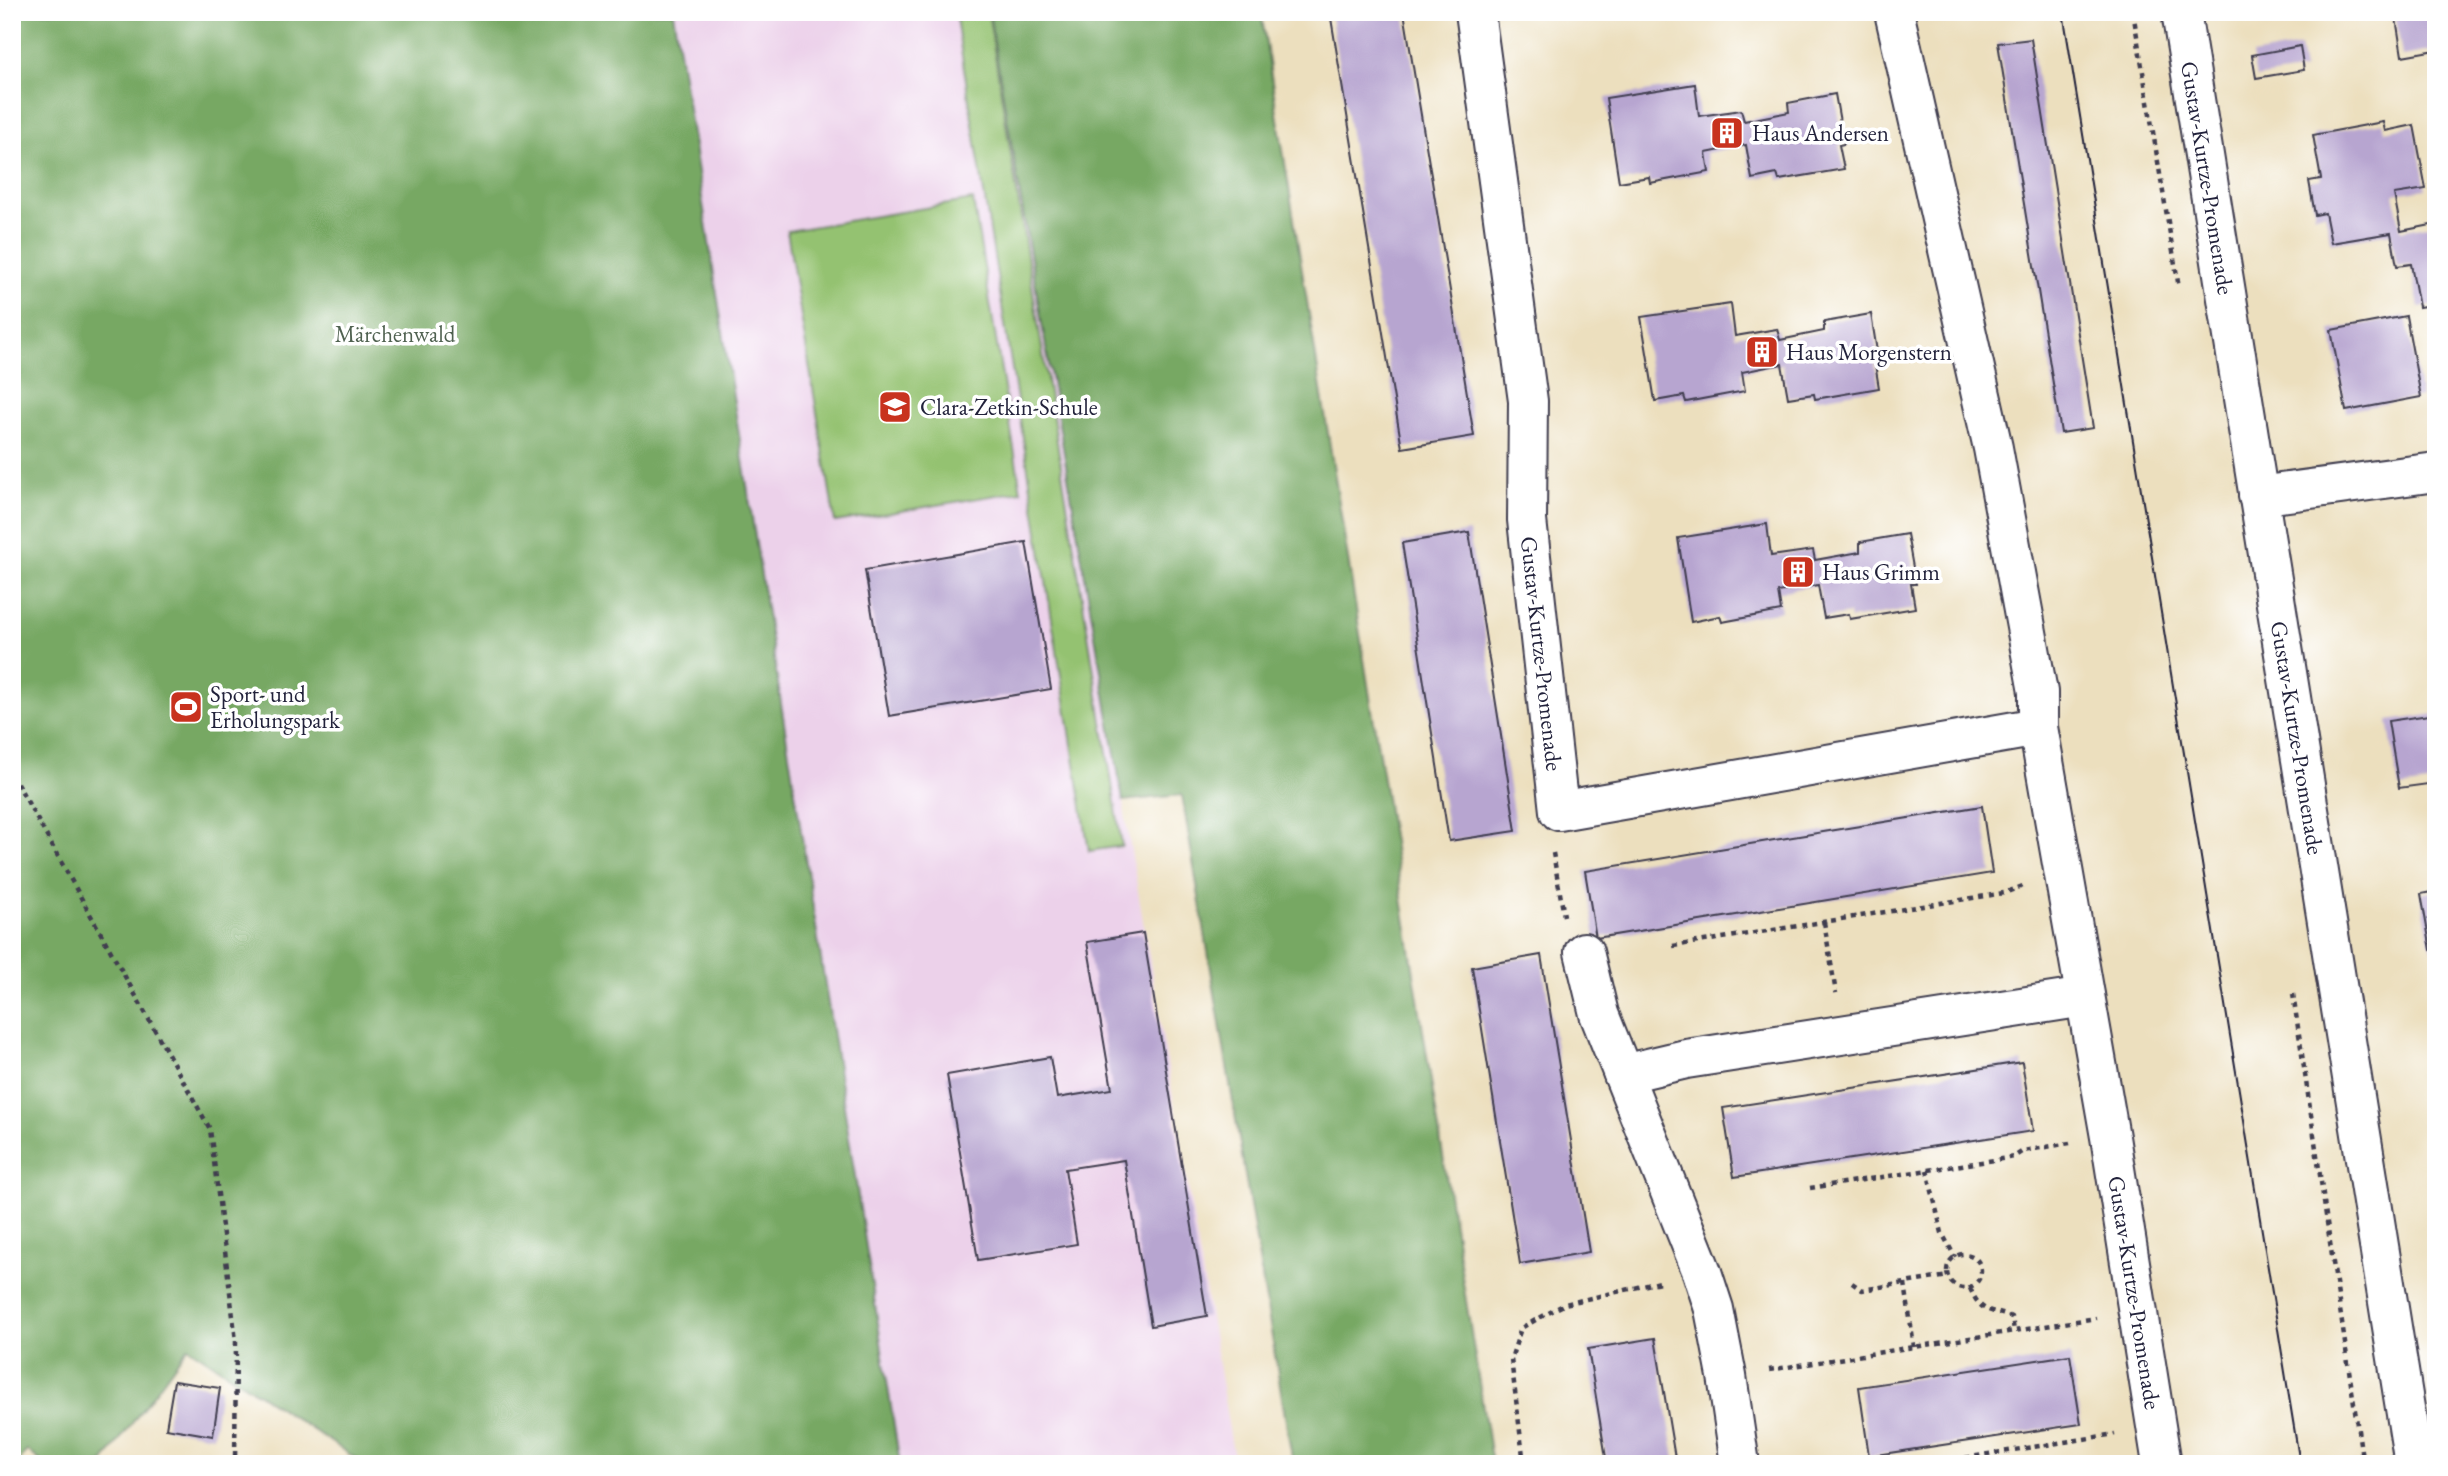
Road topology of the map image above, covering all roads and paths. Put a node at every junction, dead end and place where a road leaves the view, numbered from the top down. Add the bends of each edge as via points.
1 (1475, 12) edge
2 (1894, 12) edge
3 (2133, 12) edge
4 (2181, 12) edge
5 (2181, 296) dead end
6 (2436, 472) edge
7 (2258, 496) junction
8 (2038, 727) junction
9 (12, 774) edge
10 (1559, 811) junction
11 (2066, 878) junction
12 (1824, 922) junction
13 (1673, 946) dead end
14 (1584, 952) joint
15 (2291, 985) dead end
16 (2085, 997) junction
17 (1840, 1034) junction
18 (1623, 1074) junction
19 (2110, 1137) junction
20 (1927, 1170) junction
21 (1810, 1188) dead end
22 (1955, 1257) junction
23 (1702, 1272) junction
24 (1948, 1276) junction
25 (1852, 1283) dead end
26 (1905, 1283) junction
27 (1970, 1288) junction
28 (2138, 1311) junction
29 (2014, 1331) junction
30 (1914, 1347) junction
31 (1727, 1376) junction
32 (2159, 1446) edge
33 (1964, 1461) edge
34 (235, 1464) edge
35 (1524, 1464) edge
36 (1740, 1464) edge
37 (1926, 1464) edge
38 (2363, 1464) edge
39 (2414, 1464) edge

1 - 10 street, Gustav-Kurtze-Promenade via 1528,401 1527,520
2 - 8 street, Gustav-Kurtze-Promenade via 1993,448 2038,692
3 - 5 path
4 - 7 street, Gustav-Kurtze-Promenade
6 - 7 street
7 - 39 street, Gustav-Kurtze-Promenade
8 - 10 street
8 - 11 street, Gustav-Kurtze-Promenade
9 - 34 path via 211,1129 236,1341
10 - 14 path via 1551,837 1570,954
11 - 12 path via 2004,893
11 - 16 street, Gustav-Kurtze-Promenade
12 - 13 path
12 - 17 path
14 - 18 street via 1599,1014
15 - 38 path
16 - 17 street
16 - 19 street, Gustav-Kurtze-Promenade
17 - 18 street
18 - 23 street
19 - 20 path
19 - 28 street, Gustav-Kurtze-Promenade
20 - 21 path
20 - 22 path via 1942,1233
22 - 24 path via 1948,1265
22 - 27 path via 1972,1255 1980,1264 1981,1275
23 - 31 street
23 - 35 path via 1565,1304 1521,1328 1511,1359
24 - 26 path
24 - 27 path via 1954,1285
25 - 26 path via 1862,1290
26 - 30 path
27 - 29 path via 1984,1308 2012,1317
28 - 29 path
28 - 32 street, Gustav-Kurtze-Promenade
29 - 30 path
30 - 31 path
31 - 36 street
32 - 33 path
33 - 37 path

